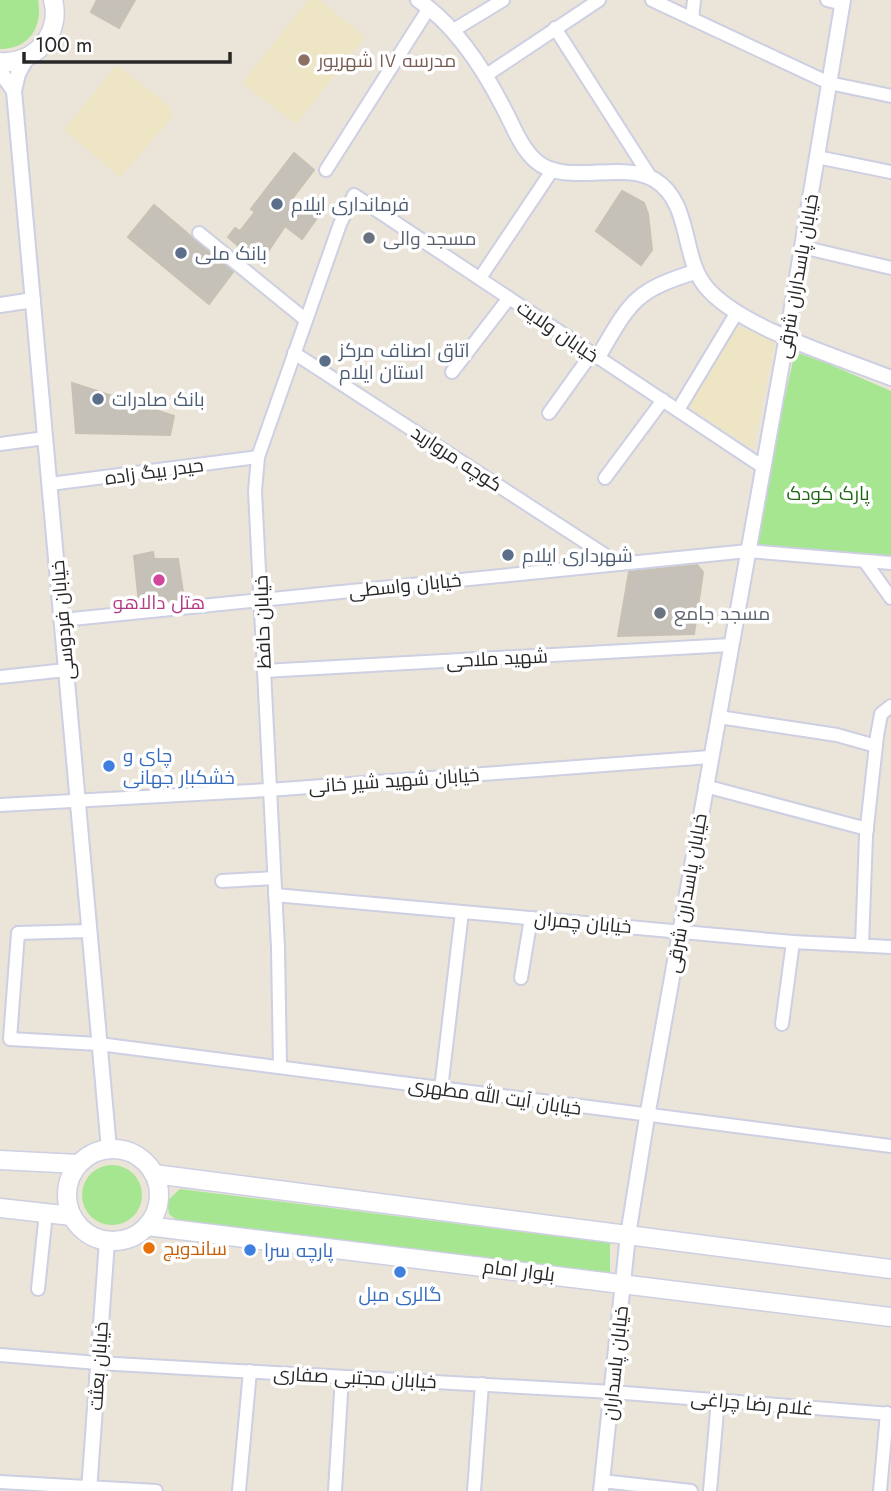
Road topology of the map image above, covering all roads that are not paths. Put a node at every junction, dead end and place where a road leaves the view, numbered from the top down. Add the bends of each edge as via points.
1 (52, 0) edge
2 (503, 0) edge
3 (599, 0) edge
4 (652, 0) edge
5 (694, 0) edge
6 (827, 0) edge
7 (843, 2) edge
8 (424, 4) edge
9 (692, 19) junction
10 (555, 28) junction
11 (452, 30) junction
12 (26, 59) junction
13 (0, 62) edge
14 (0, 71) edge
15 (485, 76) junction
16 (830, 83) junction
17 (14, 91) junction
18 (891, 96) edge
19 (817, 157) junction
20 (553, 169) junction
21 (326, 170) dead end
22 (891, 172) edge
23 (651, 178) junction
24 (354, 195) joint
25 (199, 233) dead end
26 (802, 247) junction
27 (891, 268) edge
28 (695, 272) junction
29 (480, 278) junction
30 (509, 298) junction
31 (33, 300) junction
32 (0, 305) edge
33 (737, 312) junction
34 (306, 320) junction
35 (787, 337) junction
36 (294, 353) junction
37 (595, 355) junction
38 (452, 372) dead end
39 (891, 378) edge
40 (663, 400) junction
41 (678, 410) junction
42 (549, 413) dead end
43 (45, 438) junction
44 (0, 444) edge
45 (258, 457) junction
46 (763, 467) junction
47 (605, 478) dead end
48 (50, 484) junction
49 (748, 551) junction
50 (866, 563) junction
51 (891, 563) edge
52 (619, 564) junction
53 (891, 598) edge
54 (261, 600) junction
55 (62, 620) junction
56 (730, 645) junction
57 (66, 670) junction
58 (264, 671) junction
59 (0, 677) edge
60 (891, 706) edge
61 (719, 717) junction
62 (876, 746) junction
63 (710, 757) junction
64 (705, 786) junction
65 (269, 790) junction
66 (78, 799) junction
67 (0, 805) edge
68 (867, 829) junction
69 (274, 878) junction
70 (222, 881) dead end
71 (275, 895) junction
72 (462, 912) junction
73 (531, 918) junction
74 (89, 931) junction
75 (680, 931) junction
76 (793, 942) junction
77 (862, 945) junction
78 (891, 947) edge
79 (521, 978) dead end
80 (782, 1024) dead end
81 (99, 1044) junction
82 (280, 1067) junction
83 (442, 1089) junction
84 (647, 1117) junction
85 (891, 1146) edge
86 (109, 1149) junction
87 (0, 1160) edge
88 (78, 1164) junction
89 (154, 1174) junction
90 (0, 1208) edge
91 (46, 1213) junction
92 (72, 1216) junction
93 (147, 1226) junction
94 (628, 1235) junction
95 (107, 1241) junction
96 (891, 1269) edge
97 (623, 1283) junction
98 (38, 1289) dead end
99 (891, 1317) edge
100 (0, 1355) edge
101 (98, 1363) junction
102 (250, 1371) junction
103 (342, 1377) junction
104 (482, 1384) junction
105 (612, 1392) junction
106 (718, 1400) junction
107 (889, 1413) edge
108 (0, 1482) edge
109 (602, 1486) edge
110 (89, 1489) edge
111 (156, 1491) edge
112 (239, 1491) edge
113 (335, 1491) edge
114 (474, 1491) edge
115 (691, 1491) edge
116 (710, 1491) edge
117 (880, 1491) edge

1 - 12 main road via 55,19 50,36
2 - 11 street
3 - 10 street
4 - 9 street
5 - 9 street
6 - 7 street
7 - 16 street, خیابان پاسداران شرقی
8 - 11 street
8 - 21 street
9 - 16 street
10 - 15 street
10 - 23 street
11 - 15 street
12 - 13 main road
12 - 17 street, خیابان فردوسی
14 - 17 street, خیابان فردوسی
15 - 20 street via 520,141 537,163
16 - 18 street
16 - 19 street, خیابان پاسداران شرقی
17 - 31 street, خیابان فردوسی
19 - 22 street
19 - 26 street, خیابان پاسداران شرقی
20 - 23 street via 630,172
20 - 29 street
23 - 28 street via 672,198
24 - 29 street, خیابان ولایت
24 - 34 street, خیابان حافظ
25 - 34 street
26 - 27 street
26 - 35 street, خیابان پاسداران شرقی
28 - 33 street
28 - 37 street via 632,301
29 - 30 street, خیابان ولایت
30 - 37 street, خیابان ولایت
30 - 38 street
31 - 32 street
31 - 43 street, خیابان فردوسی
33 - 35 street
33 - 41 street
34 - 36 street, خیابان حافظ
35 - 39 street
35 - 46 street, خیابان پاسداران شرقی
36 - 45 street, خیابان حافظ
36 - 52 street, کوچه مروارید
37 - 40 street, خیابان ولایت
37 - 42 street
40 - 41 street, خیابان ولایت
40 - 47 street
41 - 46 street, خیابان ولایت
43 - 44 street
43 - 48 street, خیابان فردوسی
45 - 48 street, حیدر بیگ زاده
45 - 54 street, خیابان حافظ via 255,491
46 - 49 street, خیابان پاسداران شرقی
48 - 55 street, خیابان فردوسی
49 - 50 street, خیابان واسطی
49 - 52 street, خیابان واسطی
49 - 56 street, خیابان پاسدارن شرقی
50 - 51 street, خیابان واسطی
50 - 53 street
52 - 54 street, خیابان واسطی
54 - 55 street, خیابان واسطی
54 - 58 street, خیابان حافظ
55 - 57 street, خیابان فردوسی
56 - 58 street, شهید ملاحی
56 - 61 street, خیابان پاسدارن شرقی
57 - 59 street
57 - 66 street, خیابان فردوسی
58 - 65 street, خیابان حافظ
60 - 62 street via 881,714
61 - 62 street via 837,735
61 - 63 street, خیابان پاسدارن شرقی
62 - 68 street
63 - 64 street, خیابان پاسدارن شرقی
63 - 65 street, خیابان شهید شیر خانی
64 - 68 street
64 - 75 street, خیابان پاسدارن شرقی
65 - 66 street, خیابان شهید شیر خانی
65 - 69 street, خیابان حافظ
66 - 67 street, خیابان شهید شیر خانی
66 - 74 street, خیابان فردوسی
68 - 77 street
69 - 70 street
69 - 71 street, خیابان حافظ
71 - 72 street, خیابان چمران
71 - 82 street, خیابان حافظ
72 - 73 street, خیابان چمران
72 - 83 street
73 - 75 street, خیابان چمران
73 - 79 street
74 - 81 street, خیابان فردوسی
74 - 81 street, خیابان آیت الله مطهری via 18,933 10,1039
75 - 76 street, خیابان چمران
75 - 84 street, خیابان پاسدارن شرقی
76 - 77 street, خیابان چمران
76 - 80 street
77 - 78 street, خیابان چمران
81 - 82 street, خیابان آیت الله مطهری
81 - 86 street, خیابان فردوسی
82 - 83 street, خیابان آیت الله مطهری
83 - 84 street, خیابان آیت الله مطهری
84 - 85 street, خیابان آیت الله مطهری
84 - 94 street, خیابان پاسدارن شرقی
86 - 88 main road
86 - 89 main road via 138,1156
87 - 88 main road
88 - 92 main road via 67,1189
89 - 93 main road via 158,1201
89 - 94 main road
90 - 91 main road
91 - 92 main road
91 - 98 street
92 - 95 main road via 81,1228
93 - 95 main road via 136,1235
93 - 97 main road, بلوار امام
94 - 96 main road
94 - 97 street, خیابان پاسداران
95 - 101 street, خیابان بعثت
97 - 99 main road, بلوار امام
97 - 105 street, خیابان پاسداران
100 - 101 street, خیابان مجتبی صفاری
101 - 102 street, خیابان مجتبی صفاری
101 - 110 street, خیابان بعثت
102 - 103 street, خیابان مجتبی صفاری
102 - 112 street
103 - 104 street, خیابان مجتبی صفاری
103 - 113 street
104 - 105 street, خیابان مجتبی صفاری
104 - 114 street
105 - 106 street, غلام رضا چراغی
105 - 109 street, خیابان پاسداران
106 - 107 street, غلام رضا چراغی
106 - 116 street
107 - 117 street
108 - 110 street
109 - 115 street
110 - 111 street

